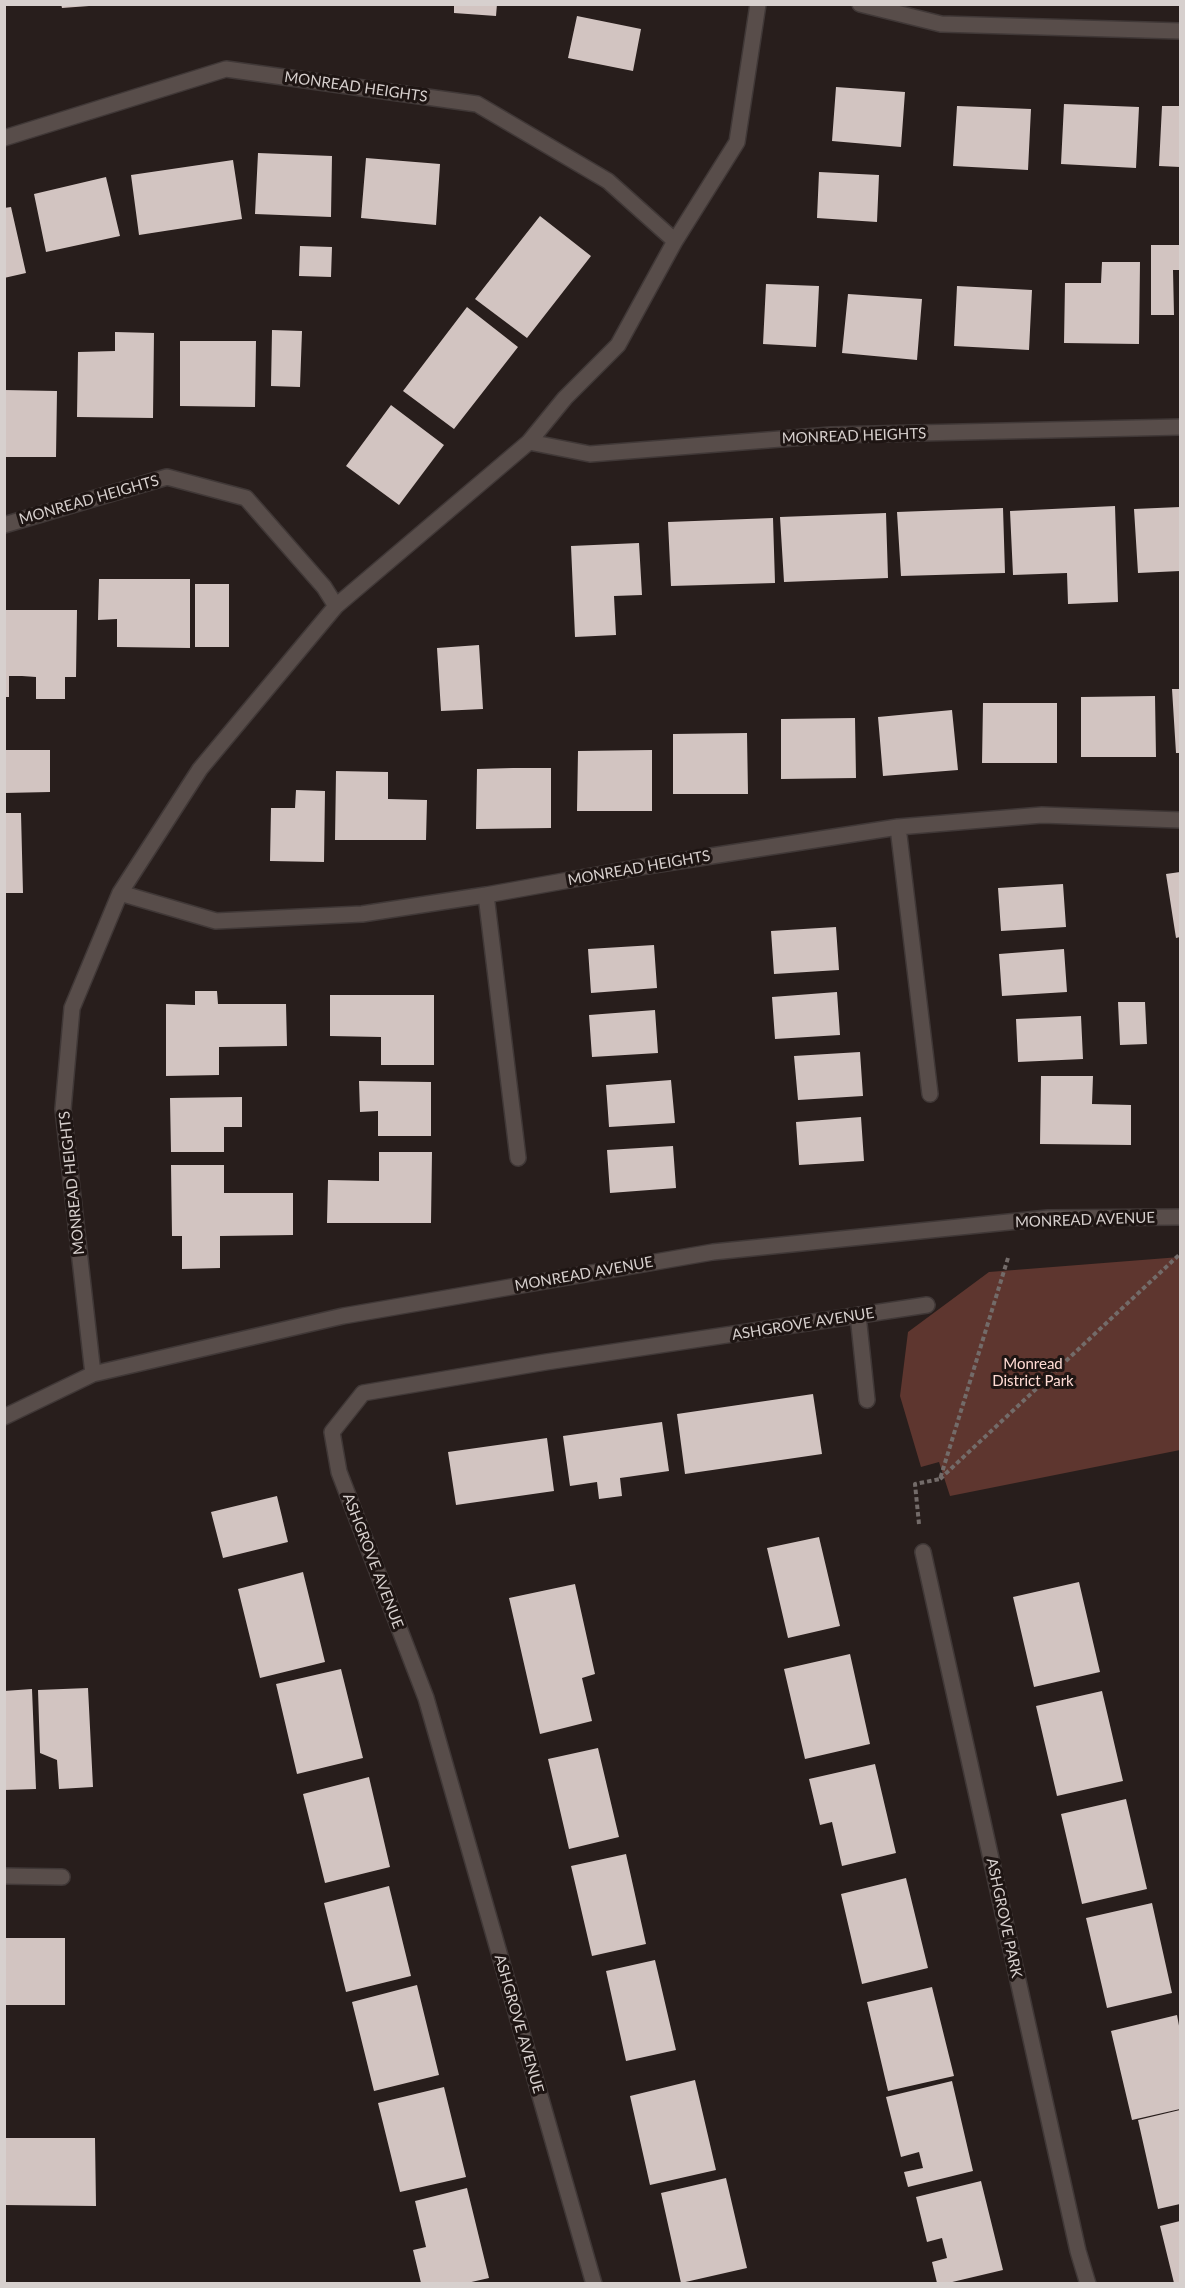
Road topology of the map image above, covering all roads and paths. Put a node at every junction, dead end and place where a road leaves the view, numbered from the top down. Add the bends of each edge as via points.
1 (758, 4) edge
2 (860, 4) edge
3 (1180, 31) edge
4 (4, 138) edge
5 (675, 241) junction
6 (1180, 427) edge
7 (530, 442) junction
8 (4, 525) edge
9 (336, 606) junction
10 (1180, 820) edge
11 (898, 827) junction
12 (120, 893) junction
13 (486, 896) junction
14 (930, 1094) dead end
15 (518, 1158) dead end
16 (1180, 1217) edge
17 (1180, 1254) edge
18 (1008, 1258) dead end
19 (927, 1305) dead end
20 (858, 1315) junction
21 (93, 1374) junction
22 (867, 1400) dead end
23 (4, 1417) edge
24 (939, 1479) junction
25 (923, 1552) joint
26 (4, 1876) edge
27 (62, 1877) dead end
28 (594, 2283) edge
29 (1088, 2283) edge

1 - 5 street, MONREAD HEIGHTS via 737,142
2 - 3 street via 941,24
4 - 5 street, MONREAD HEIGHTS via 226,69 477,104 608,181
5 - 7 street, MONREAD HEIGHTS via 618,345 565,398
6 - 7 street, MONREAD HEIGHTS via 831,435 590,454
7 - 9 street, MONREAD HEIGHTS
8 - 9 street, MONREAD HEIGHTS via 166,477 246,498
9 - 12 street, MONREAD HEIGHTS via 200,769
10 - 11 street, MONREAD HEIGHTS via 1042,815
11 - 13 street, MONREAD HEIGHTS
11 - 14 street
12 - 13 street, MONREAD HEIGHTS via 216,921 362,914
12 - 21 street, MONREAD HEIGHTS via 72,1008 63,1109
13 - 15 street
16 - 21 street, MONREAD AVENUE via 1048,1218 713,1252 343,1316
17 - 24 path
18 - 24 path
19 - 20 street, ASHGROVE AVENUE
20 - 22 street
20 - 28 street, ASHGROVE AVENUE via 363,1393 333,1432 339,1472 426,1698
21 - 23 street, MONREAD AVENUE
24 - 25 path via 915,1484
25 - 29 street, ASHGROVE PARK
26 - 27 street

